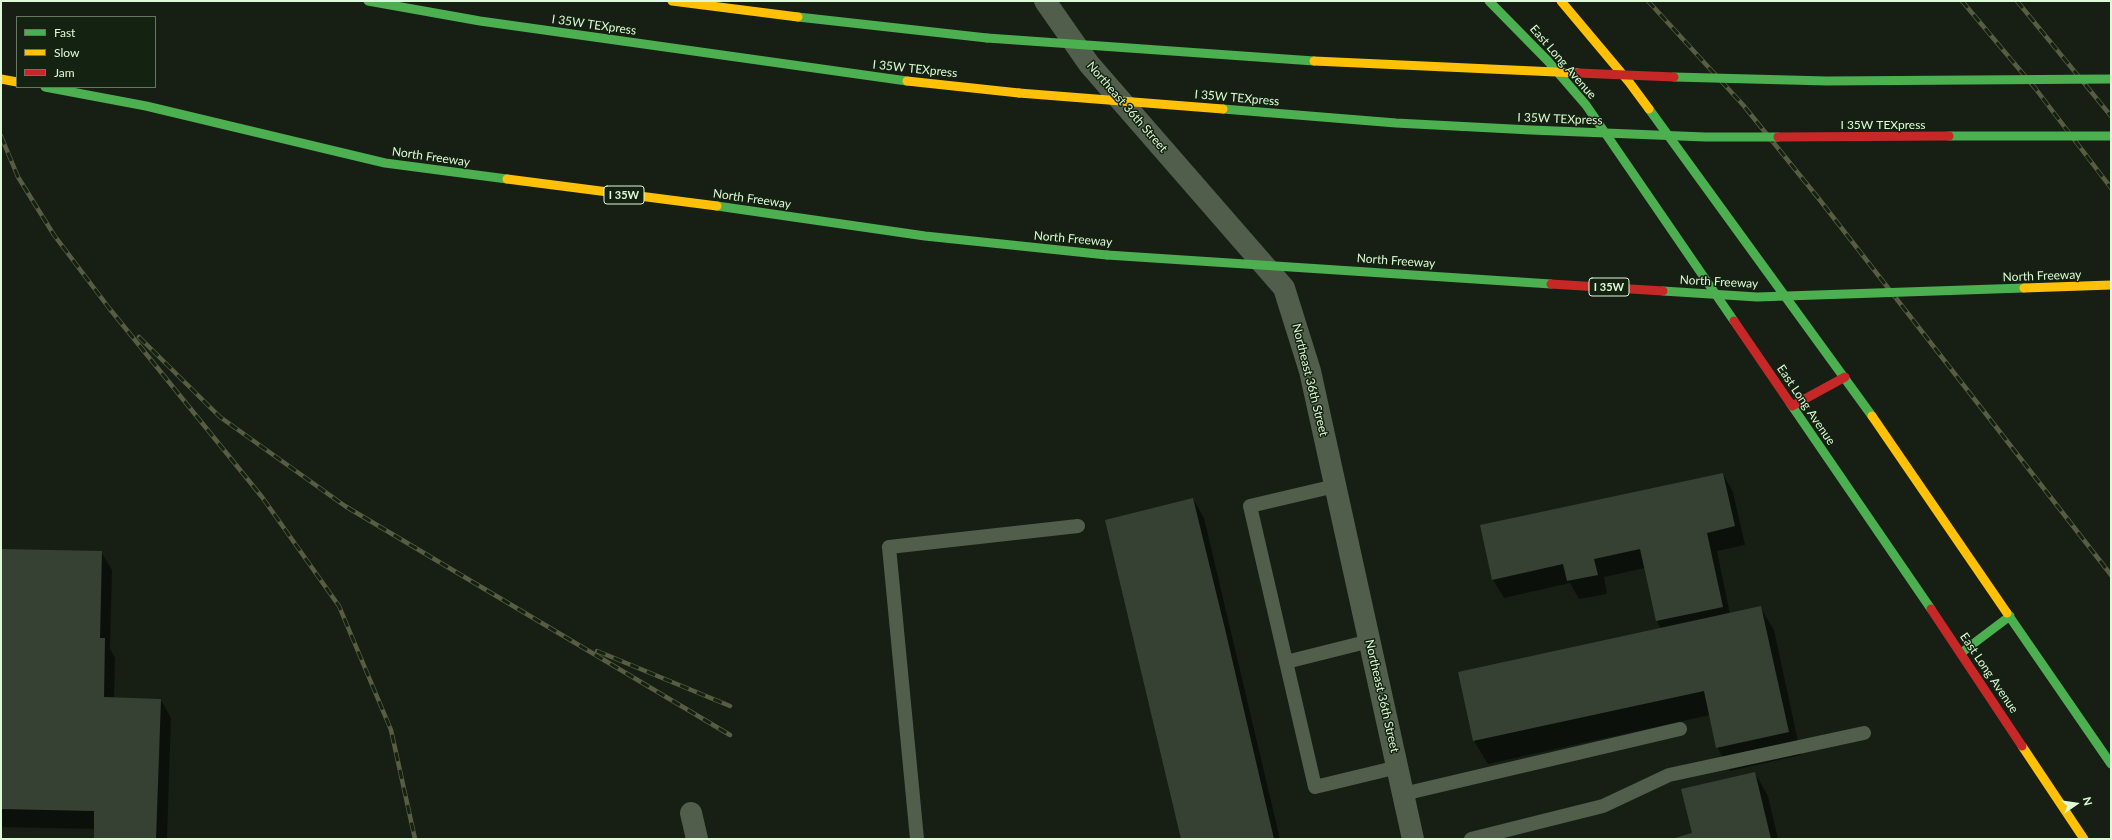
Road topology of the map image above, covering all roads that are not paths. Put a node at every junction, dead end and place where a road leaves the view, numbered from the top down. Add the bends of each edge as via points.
1 (368, 1) edge
2 (672, 1) edge
3 (1045, 1) edge
4 (1489, 1) edge
5 (1561, 1) edge
6 (2111, 74) edge
7 (1, 79) edge
8 (2111, 79) edge
9 (2056, 80) junction
10 (16, 82) edge
11 (50, 88) edge
12 (2111, 136) edge
13 (2111, 285) edge
14 (1845, 377) junction
15 (1792, 406) junction
16 (1335, 486) junction
17 (1078, 526) dead end
18 (2010, 616) junction
19 (1370, 641) junction
20 (1962, 653) junction
21 (1286, 662) junction
22 (1680, 729) dead end
23 (1864, 733) dead end
24 (2111, 764) edge
25 (1398, 767) junction
26 (1403, 794) junction
27 (691, 813) dead end
28 (698, 839) edge
29 (917, 839) edge
30 (1413, 839) edge
31 (1471, 839) edge
32 (2084, 839) edge

1 - 12 main road, I 35W TEXpress, bridge via 480,21 878,78 1019,93 1396,123 1706,137
2 - 9 main road, bridge via 987,38 1362,64 1651,77 1827,81
3 - 16 street, Northeast 36th Street via 1089,64 1284,288 1310,371
4 - 15 main road, East Long Avenue via 1547,60 1586,105
5 - 14 main road via 1630,82
6 - 9 main road, bridge
7 - 10 main road
8 - 9 main road, bridge
11 - 13 main road, North Freeway / I 35W, bridge via 146,106 385,163 925,236 1107,255 1757,297
14 - 15 main road
14 - 18 main road
15 - 20 main road, East Long Avenue
16 - 19 street, Northeast 36th Street
16 - 21 lane via 1250,506
17 - 29 lane via 889,547
18 - 20 main road
18 - 24 main road
19 - 21 lane
19 - 25 street, Northeast 36th Street
20 - 32 main road, East Long Avenue
21 - 25 lane via 1315,787
22 - 26 lane
23 - 31 lane via 1669,775 1603,806
25 - 26 street, Northeast 36th Street
26 - 30 street, Northeast 36th Street
27 - 28 street

